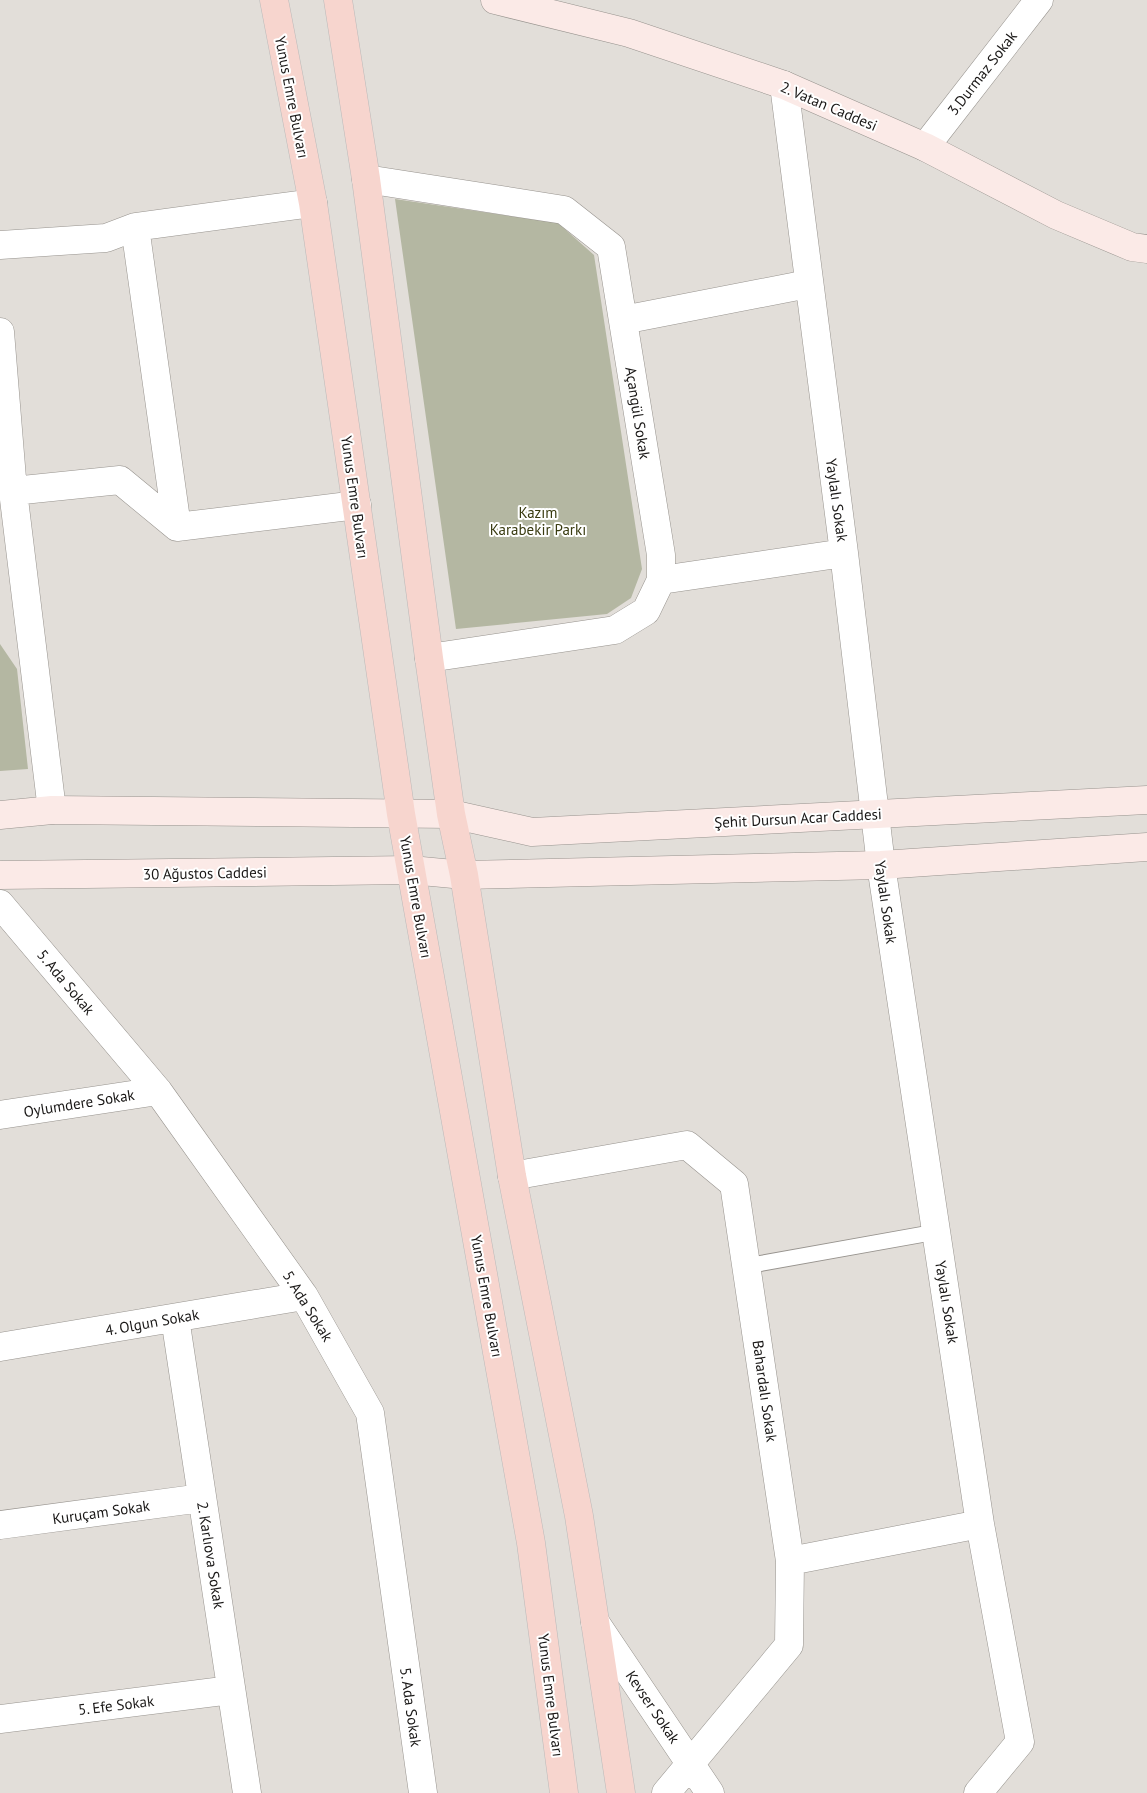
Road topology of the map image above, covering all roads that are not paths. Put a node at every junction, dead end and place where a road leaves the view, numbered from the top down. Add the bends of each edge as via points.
1 (274, 0) edge
2 (338, 0) edge
3 (496, 0) edge
4 (1039, 0) edge
5 (784, 85) junction
6 (925, 147) junction
7 (366, 179) junction
8 (312, 202) junction
9 (135, 227) junction
10 (0, 245) edge
11 (1147, 249) edge
12 (808, 284) junction
13 (623, 320) junction
14 (0, 332) edge
15 (14, 491) junction
16 (357, 504) junction
17 (177, 527) junction
18 (844, 552) junction
19 (661, 580) junction
20 (429, 658) junction
21 (1147, 800) edge
22 (52, 810) junction
23 (401, 814) junction
24 (452, 814) junction
25 (874, 814) junction
26 (0, 815) edge
27 (1147, 846) edge
28 (881, 865) junction
29 (411, 870) junction
30 (0, 875) edge
31 (464, 875) junction
32 (0, 904) edge
33 (158, 1091) junction
34 (0, 1115) edge
35 (512, 1176) junction
36 (936, 1232) junction
37 (746, 1266) junction
38 (304, 1296) junction
39 (174, 1318) junction
40 (0, 1347) edge
41 (202, 1498) junction
42 (980, 1524) junction
43 (0, 1525) edge
44 (790, 1560) junction
45 (596, 1622) junction
46 (231, 1690) junction
47 (0, 1719) edge
48 (690, 1764) junction
49 (247, 1793) edge
50 (423, 1793) edge
51 (564, 1793) edge
52 (621, 1793) edge
53 (666, 1793) edge
54 (710, 1793) edge
55 (978, 1793) edge

1 - 8 main road, Yunus Emre Bulvarı
2 - 7 main road
3 - 5 main road, 2. Vatan Caddesi via 629,33
4 - 6 street, 3.Durmaz Sokak
5 - 6 main road, 2. Vatan Caddesi
5 - 12 street, Yaylalı Sokak
6 - 11 main road, 2. Vatan Caddesi via 1056,215
7 - 13 street, Açangül Sokak via 564,210 611,247
7 - 20 main road
8 - 9 street
8 - 16 main road, Yunus Emre Bulvarı
9 - 10 street via 106,238
9 - 17 street
12 - 13 street
12 - 18 street, Yaylalı Sokak
13 - 19 street, Açangül Sokak via 661,555
14 - 15 street
15 - 17 street via 120,480
15 - 22 street
16 - 17 street
16 - 23 main road, Yunus Emre Bulvarı
18 - 19 street
18 - 25 street, Yaylalı Sokak
19 - 20 street, Açangül Sokak via 646,611 615,630
20 - 24 main road
21 - 25 main road, Şehit Dursun Acar Caddesi
22 - 23 main road
22 - 26 main road
23 - 24 main road, Şehit Dursun Acar Caddesi
23 - 29 main road, Yunus Emre Bulvarı
24 - 25 main road, Şehit Dursun Acar Caddesi via 532,832
24 - 31 main road
25 - 28 street, Yaylalı Sokak
27 - 28 main road
28 - 31 main road
28 - 36 street, Yaylalı Sokak
29 - 30 main road, 30 Ağustos Caddesi
29 - 31 main road, 30 Ağustos Caddesi
29 - 51 main road, Yunus Emre Bulvarı via 531,1543
31 - 35 main road
32 - 33 street, 5. Ada Sokak
33 - 34 street, Oylumdere Sokak
33 - 38 street, 5. Ada Sokak
35 - 37 street, Bahardalı Sokak via 687,1145 734,1184
35 - 45 main road via 579,1516
36 - 37 lane
36 - 42 street, Yaylalı Sokak
37 - 44 street, Bahardalı Sokak
38 - 39 street, 4. Olgun Sokak
38 - 50 street, 5. Ada Sokak via 370,1412
39 - 40 street, 4. Olgun Sokak
39 - 41 street, 2. Karlıova Sokak
41 - 43 street, Kuruçam Sokak
41 - 46 street, 2. Karlıova Sokak
42 - 44 street
42 - 55 street, Yaylalı Sokak via 1020,1742
44 - 48 street, Bahardalı Sokak via 789,1645
45 - 48 street, Kevser Sokak
45 - 52 main road
46 - 47 street, 5. Efe Sokak
46 - 49 street, 2. Karlıova Sokak
48 - 53 street, Bahardalı Sokak
48 - 54 street, Kevser Sokak

